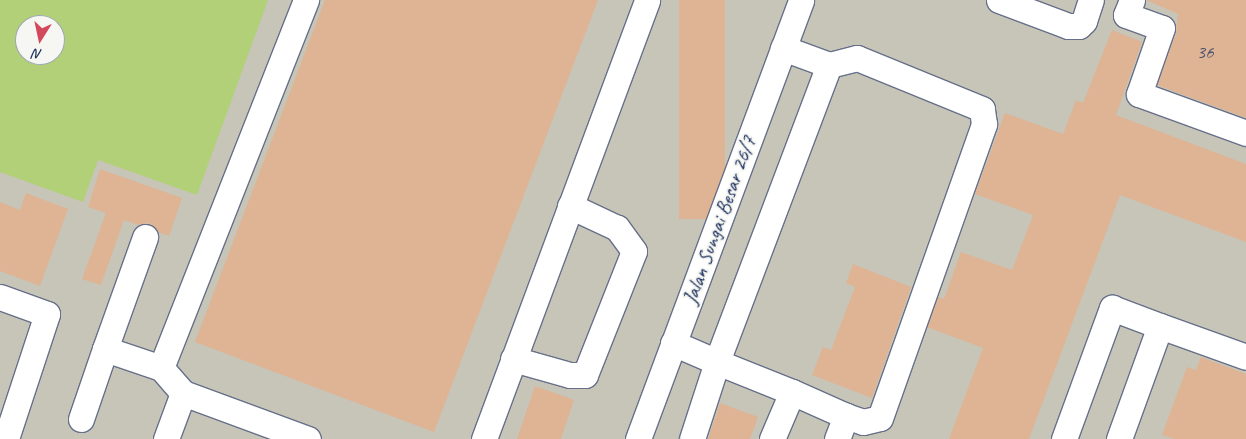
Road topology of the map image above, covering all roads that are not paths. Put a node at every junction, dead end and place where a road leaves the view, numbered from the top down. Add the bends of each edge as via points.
1 (306, 0) edge
2 (647, 0) edge
3 (801, 0) edge
4 (999, 0) edge
5 (1091, 0) edge
6 (1132, 0) edge
7 (783, 48) junction
8 (829, 65) junction
9 (1246, 133) edge
10 (570, 206) junction
11 (145, 237) dead end
12 (0, 297) edge
13 (1160, 326) junction
14 (673, 343) junction
15 (105, 349) junction
16 (1246, 357) edge
17 (513, 360) junction
18 (717, 362) junction
19 (161, 368) junction
20 (792, 392) junction
21 (10, 393) edge
22 (183, 393) junction
23 (846, 416) junction
24 (81, 419) dead end
25 (6, 439) edge
26 (166, 439) edge
27 (308, 439) edge
28 (484, 439) edge
29 (638, 439) edge
30 (692, 439) edge
31 (772, 439) edge
32 (837, 439) edge
33 (1064, 439) edge
34 (1119, 439) edge

1 - 19 street
2 - 10 street
3 - 7 street, Jalan Sungai Besar 26/7
4 - 5 street via 1068,26 1079,26
6 - 9 street via 1126,15 1162,28 1139,94
7 - 8 street
7 - 14 street, Jalan Sungai Besar 26/7
8 - 18 street
8 - 23 street via 857,58 982,109 984,124 880,418 863,422
10 - 17 street
10 - 17 street via 618,228 634,251 585,375 570,375
11 - 15 street
12 - 21 street via 47,314
13 - 16 street
13 - 33 street via 1112,308
13 - 34 street
14 - 18 street
14 - 29 street, Jalan Sungai Besar 26/7
15 - 19 street
15 - 24 street
17 - 28 street
18 - 20 street
18 - 30 street
19 - 22 street
20 - 23 street
20 - 31 street
21 - 25 street
22 - 26 street
22 - 27 street
23 - 32 street

